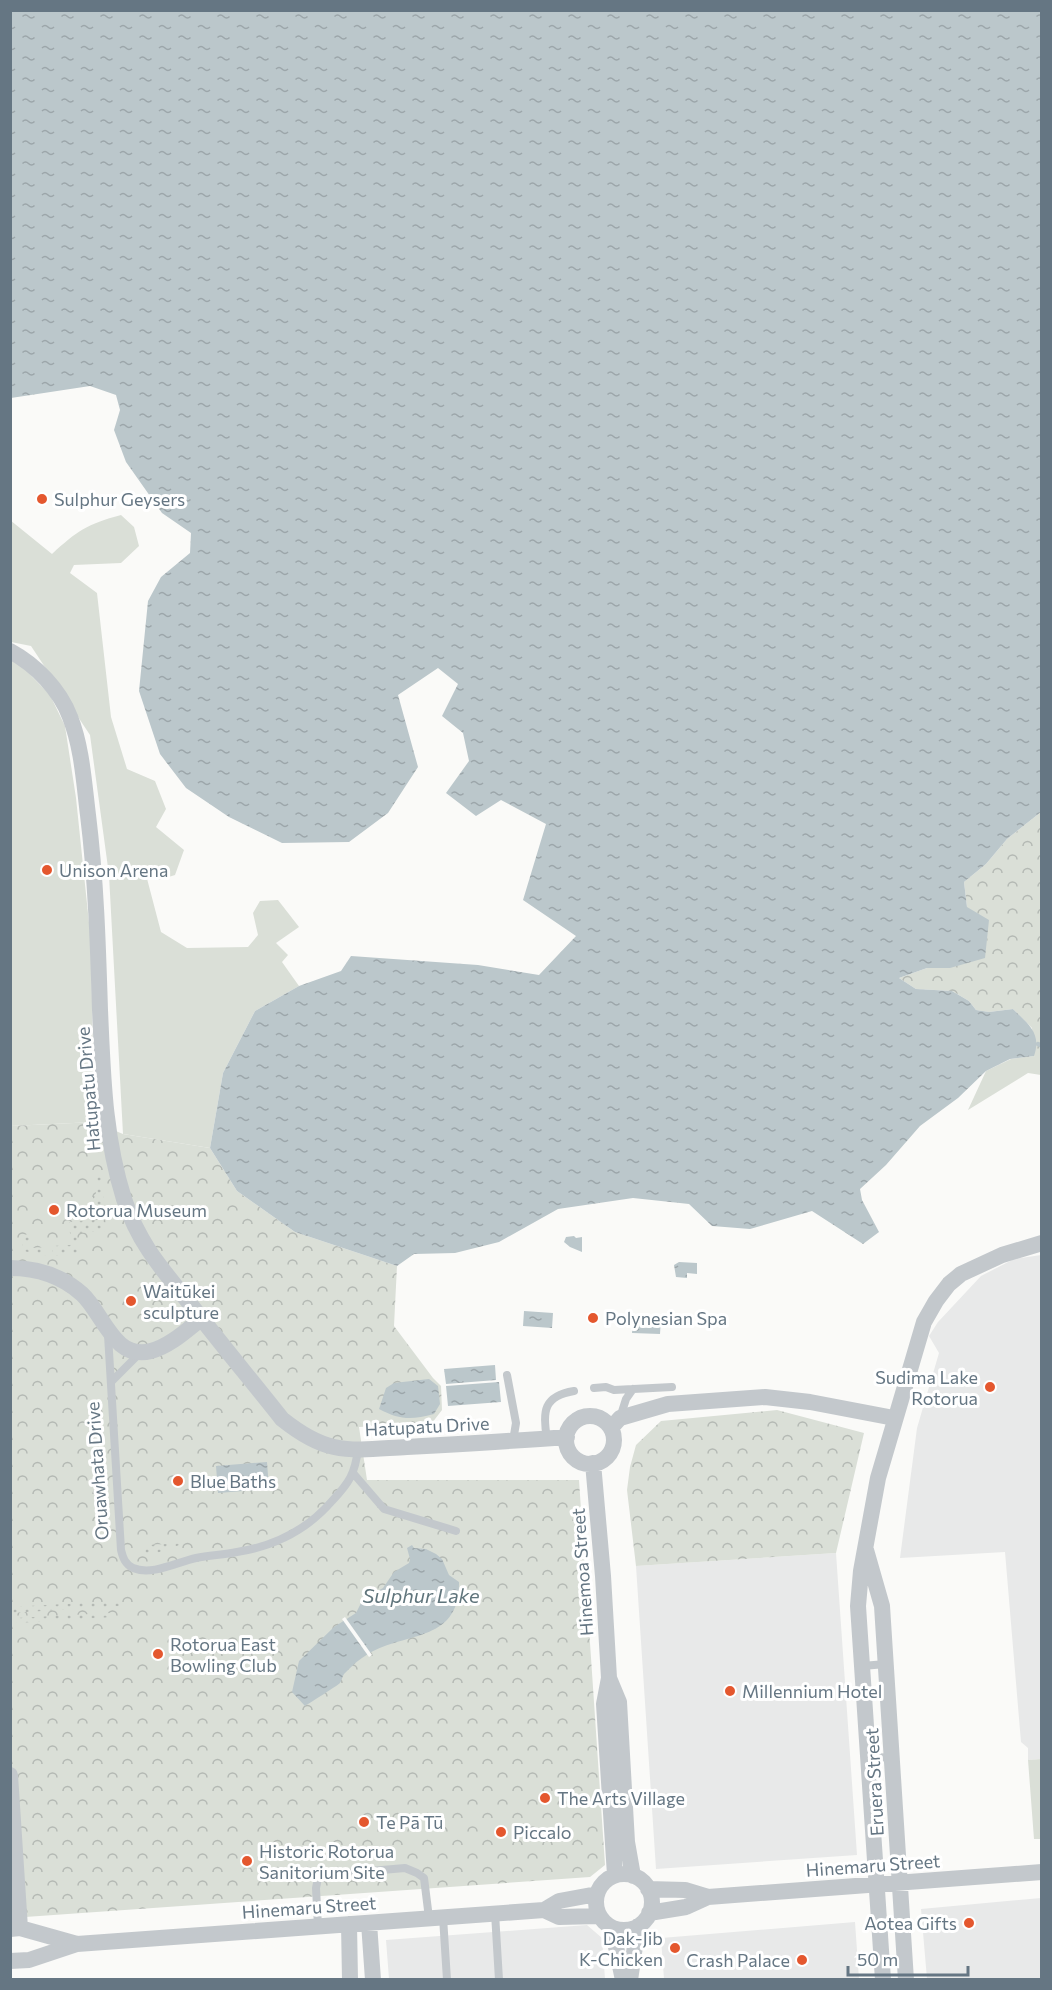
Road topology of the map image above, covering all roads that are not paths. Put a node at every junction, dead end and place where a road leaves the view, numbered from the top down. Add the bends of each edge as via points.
1 (10, 651) edge
2 (1041, 1243) edge
3 (10, 1268) edge
4 (201, 1319) junction
5 (108, 1331) junction
6 (141, 1352) junction
7 (507, 1375) dead end
8 (111, 1382) junction
9 (672, 1387) dead end
10 (594, 1388) dead end
11 (633, 1389) junction
12 (614, 1390) junction
13 (574, 1391) dead end
14 (894, 1418) junction
15 (615, 1423) junction
16 (567, 1437) junction
17 (547, 1438) junction
18 (513, 1441) junction
19 (358, 1449) junction
20 (593, 1463) junction
21 (353, 1473) junction
22 (456, 1531) dead end
23 (866, 1549) junction
24 (886, 1664) junction
25 (861, 1666) junction
26 (892, 1756) junction
27 (868, 1758) junction
28 (10, 1775) edge
29 (619, 1816) junction
30 (1041, 1872) edge
31 (615, 1875) junction
32 (633, 1876) junction
33 (899, 1883) junction
34 (878, 1885) junction
35 (648, 1889) junction
36 (597, 1894) junction
37 (708, 1897) junction
38 (544, 1910) junction
39 (495, 1913) junction
40 (649, 1913) junction
41 (599, 1916) junction
42 (436, 1918) junction
43 (369, 1923) junction
44 (349, 1924) junction
45 (318, 1926) junction
46 (638, 1926) junction
47 (612, 1928) junction
48 (15, 1929) edge
49 (903, 1938) junction
50 (881, 1940) junction
51 (76, 1944) junction
52 (10, 1961) edge
53 (350, 1980) edge
54 (373, 1980) edge
55 (447, 1980) edge
56 (499, 1980) edge
57 (623, 1980) edge
58 (630, 1980) edge
59 (884, 1980) edge
60 (906, 1980) edge

1 - 4 street, Hatupatu Drive via 33,666 63,701 76,738 96,903 107,1129 124,1198 147,1249
2 - 14 street, Eruera Street via 972,1268 949,1284 918,1337
3 - 5 street, Oruawhata Drive via 47,1273 71,1285 90,1301
4 - 6 street via 163,1346
4 - 19 street, Hatupatu Drive via 282,1419 324,1444
5 - 6 street, Oruawhata Drive via 120,1343
5 - 8 lane, Oruawhata Drive
6 - 8 lane
7 - 18 lane via 516,1423
8 - 21 lane, Oruawhata Drive via 121,1550 125,1562 134,1568 154,1569 283,1539 323,1512
9 - 11 lane
10 - 12 lane
11 - 12 lane
11 - 15 lane
12 - 15 lane via 621,1401
13 - 17 lane via 559,1395 547,1406
14 - 15 street via 765,1397 680,1402 654,1407
14 - 23 street, Eruera Street via 878,1478
15 - 16 street via 588,1416 573,1423
15 - 20 street via 610,1452
16 - 17 street, Hatupatu Drive
16 - 20 street via 573,1456
17 - 18 street, Hatupatu Drive
18 - 19 street, Hatupatu Drive
19 - 21 lane
20 - 29 street, Hinemoa Street via 609,1678 603,1704
21 - 22 lane via 384,1509
23 - 24 street, Eruera Street via 882,1606
23 - 25 street, Eruera Street via 858,1591
24 - 25 lane
24 - 26 street, Eruera Street
25 - 27 street, Eruera Street
26 - 27 lane
26 - 33 street, Eruera Street
27 - 34 street, Eruera Street
28 - 48 street
29 - 31 street, Hinemoa Street
29 - 32 street, Hinemoa Street
30 - 33 street, Hinemaru Street
31 - 32 street
31 - 36 street via 604,1882
32 - 35 street
33 - 34 street, Hinemaru Street
33 - 49 street, Eruera Street
34 - 37 street, Hinemaru Street
34 - 50 street, Eruera Street
35 - 37 street, Hinemaru Street via 685,1890
35 - 40 street
36 - 38 street, Hinemaru Street via 559,1901
36 - 41 street
37 - 40 street, Hinemaru Street via 686,1907
38 - 39 street, Hinemaru Street
38 - 41 street, Hinemaru Street via 559,1917
39 - 42 street, Hinemaru Street
39 - 56 lane
40 - 46 street
41 - 47 street
42 - 43 street, Hinemaru Street
42 - 45 lane via 424,1878 405,1868 318,1878
42 - 55 lane
43 - 44 street, Hinemaru Street
43 - 54 street
44 - 45 street, Hinemaru Street
44 - 53 street
45 - 51 street, Hinemaru Street
46 - 47 street
46 - 58 street
47 - 57 street
48 - 51 street, Hinemaru Street
49 - 50 lane
49 - 60 street, Eruera Street
50 - 59 street, Eruera Street
51 - 52 street, Hinemaru Street via 29,1960

